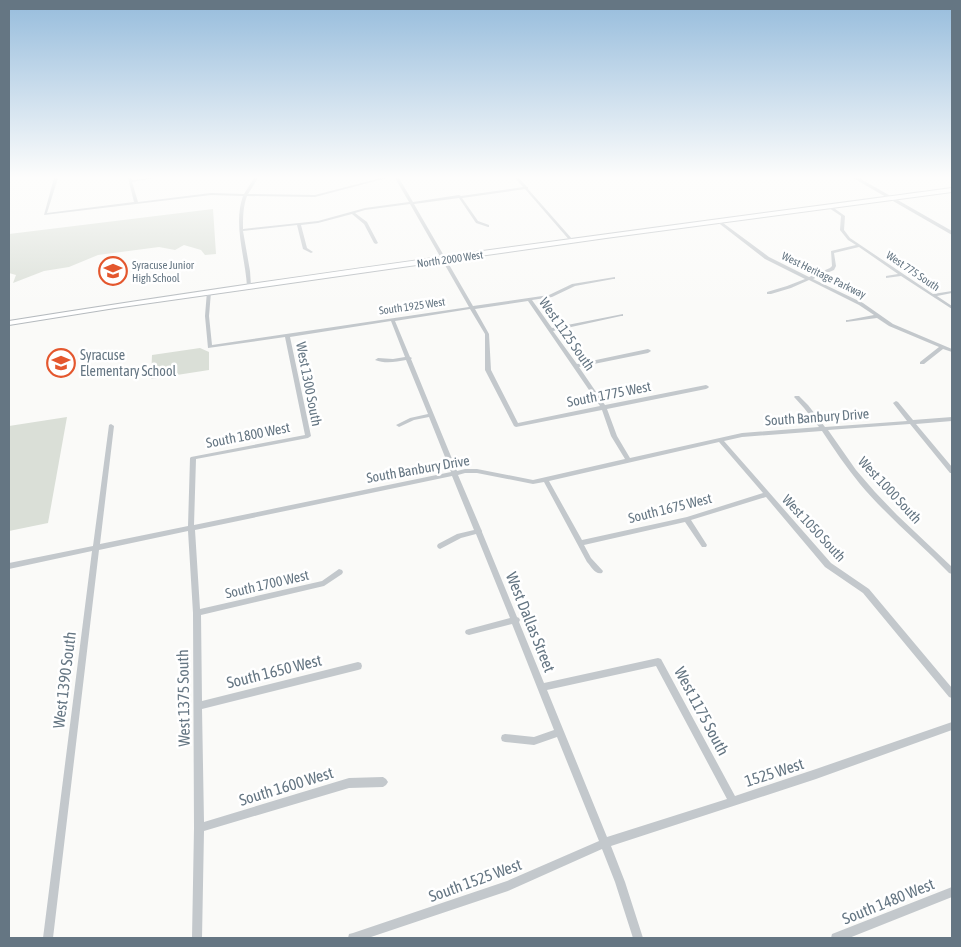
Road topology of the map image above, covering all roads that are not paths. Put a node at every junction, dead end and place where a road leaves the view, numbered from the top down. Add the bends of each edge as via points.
1 (241, 222) edge
2 (311, 222) edge
3 (365, 222) edge
4 (422, 222) edge
5 (478, 222) edge
6 (556, 222) edge
7 (709, 222) edge
8 (720, 222) edge
9 (844, 222) edge
10 (933, 222) edge
11 (299, 224) junction
12 (488, 226) dead end
13 (242, 230) junction
14 (952, 233) edge
15 (572, 241) junction
16 (376, 243) dead end
17 (859, 246) junction
18 (312, 252) dead end
19 (444, 260) junction
20 (902, 274) junction
21 (888, 277) dead end
22 (613, 278) dead end
23 (809, 279) junction
24 (249, 286) junction
25 (209, 292) junction
26 (770, 292) dead end
27 (952, 292) edge
28 (933, 295) junction
29 (529, 299) junction
30 (473, 308) junction
31 (952, 308) edge
32 (621, 315) dead end
33 (878, 316) junction
34 (392, 319) junction
35 (848, 321) dead end
36 (9, 323) edge
37 (550, 330) junction
38 (287, 336) junction
39 (943, 347) junction
40 (648, 351) dead end
41 (952, 351) edge
42 (409, 358) junction
43 (378, 360) dead end
44 (922, 363) dead end
45 (577, 366) junction
46 (706, 387) dead end
47 (797, 397) dead end
48 (896, 403) dead end
49 (604, 408) junction
50 (432, 415) junction
51 (952, 419) edge
52 (912, 422) junction
53 (399, 425) dead end
54 (111, 426) dead end
55 (822, 429) junction
56 (308, 436) joint
57 (721, 441) junction
58 (193, 458) joint
59 (628, 460) junction
60 (952, 471) edge
61 (455, 473) junction
62 (546, 480) junction
63 (766, 495) junction
64 (686, 519) junction
65 (191, 527) junction
66 (479, 532) junction
67 (580, 543) junction
68 (704, 545) dead end
69 (440, 546) dead end
70 (95, 547) junction
71 (9, 566) edge
72 (599, 571) dead end
73 (952, 571) edge
74 (339, 572) dead end
75 (197, 613) junction
76 (516, 620) junction
77 (469, 632) dead end
78 (358, 666) dead end
79 (542, 687) junction
80 (952, 694) edge
81 (198, 706) junction
82 (952, 726) edge
83 (560, 732) junction
84 (505, 738) dead end
85 (383, 782) dead end
86 (733, 801) junction
87 (199, 828) junction
88 (605, 843) junction
89 (952, 892) edge
90 (48, 938) edge
91 (197, 938) edge
92 (353, 938) edge
93 (638, 938) edge
94 (836, 938) edge

1 - 13 street
2 - 11 street
3 - 16 street
4 - 19 street
5 - 12 street
6 - 15 street
7 - 15 main road, North 2000 West
8 - 23 street, West Heritage Parkway via 760,254
9 - 17 street, West 775 South via 844,234
10 - 14 street
11 - 13 street
11 - 18 street via 305,249
13 - 24 street
15 - 19 main road, North 2000 West
17 - 20 street, West 775 South
17 - 23 street via 832,252 834,267
19 - 24 main road, North 2000 West
19 - 30 street
20 - 21 street
20 - 28 street, West 775 South
22 - 29 street, South 1925 West via 574,285 550,296
23 - 26 street
23 - 33 street, West Heritage Parkway via 861,304
24 - 25 main road, North 2000 West
25 - 36 main road, North 2000 West
25 - 38 street, South 1925 West via 210,347
27 - 28 street
28 - 31 street, West 775 South
29 - 30 street, South 1925 West
29 - 37 street, West 1125 South
30 - 34 street, South 1925 West
30 - 49 street, South 1775 West via 487,334 488,370 516,425
32 - 37 street
33 - 35 street
33 - 39 street, West Heritage Parkway via 891,325
34 - 38 street, South 1925 West
34 - 42 street, West Dallas Street
37 - 45 street, West 1125 South
38 - 56 street, West 1300 South
39 - 41 street, West Heritage Parkway
39 - 44 street
40 - 45 street
42 - 43 street
42 - 50 street, West Dallas Street
45 - 49 street, West 1125 South
46 - 49 street, South 1775 West
47 - 55 street, West 1000 South via 812,412
48 - 52 street
49 - 59 street, West 1125 South via 614,436
50 - 53 street
50 - 61 street, West Dallas Street
51 - 52 street, South Banbury Drive
52 - 55 street, South Banbury Drive
52 - 60 street
54 - 70 street, West 1390 South
55 - 57 street, South Banbury Drive
55 - 73 street, West 1000 South via 863,483
56 - 58 street, South 1800 West
57 - 59 street, South Banbury Drive
57 - 63 street, West 1050 South
58 - 65 street, West 1375 South
59 - 62 street, South Banbury Drive
61 - 62 street, South Banbury Drive via 477,471 519,481
61 - 65 street, South Banbury Drive
61 - 66 street, West Dallas Street
62 - 67 street
63 - 64 street, South 1675 West
63 - 80 street, West 1050 South via 828,565 866,591
64 - 67 street, South 1675 West
64 - 68 street
65 - 70 street, South Banbury Drive
65 - 75 street, West 1375 South
66 - 69 street via 460,536
66 - 76 street, West Dallas Street
67 - 72 street
70 - 71 street, South Banbury Drive
70 - 90 street, West 1390 South
74 - 75 street, South 1700 West via 324,583
75 - 81 street, West 1375 South
76 - 77 street
76 - 79 street, West Dallas Street
78 - 81 street, South 1650 West
79 - 83 street, West Dallas Street
79 - 86 street, West 1175 South via 658,662
81 - 87 street, West 1375 South
82 - 86 street, 1525 West
83 - 84 street via 534,741
83 - 88 street, West Dallas Street
85 - 87 street, South 1600 West via 349,783
86 - 88 street, 1525 West
87 - 91 street, West 1375 South
88 - 92 street, South 1525 West via 508,886
88 - 93 street, West Dallas Street
89 - 94 street, South 1480 West

